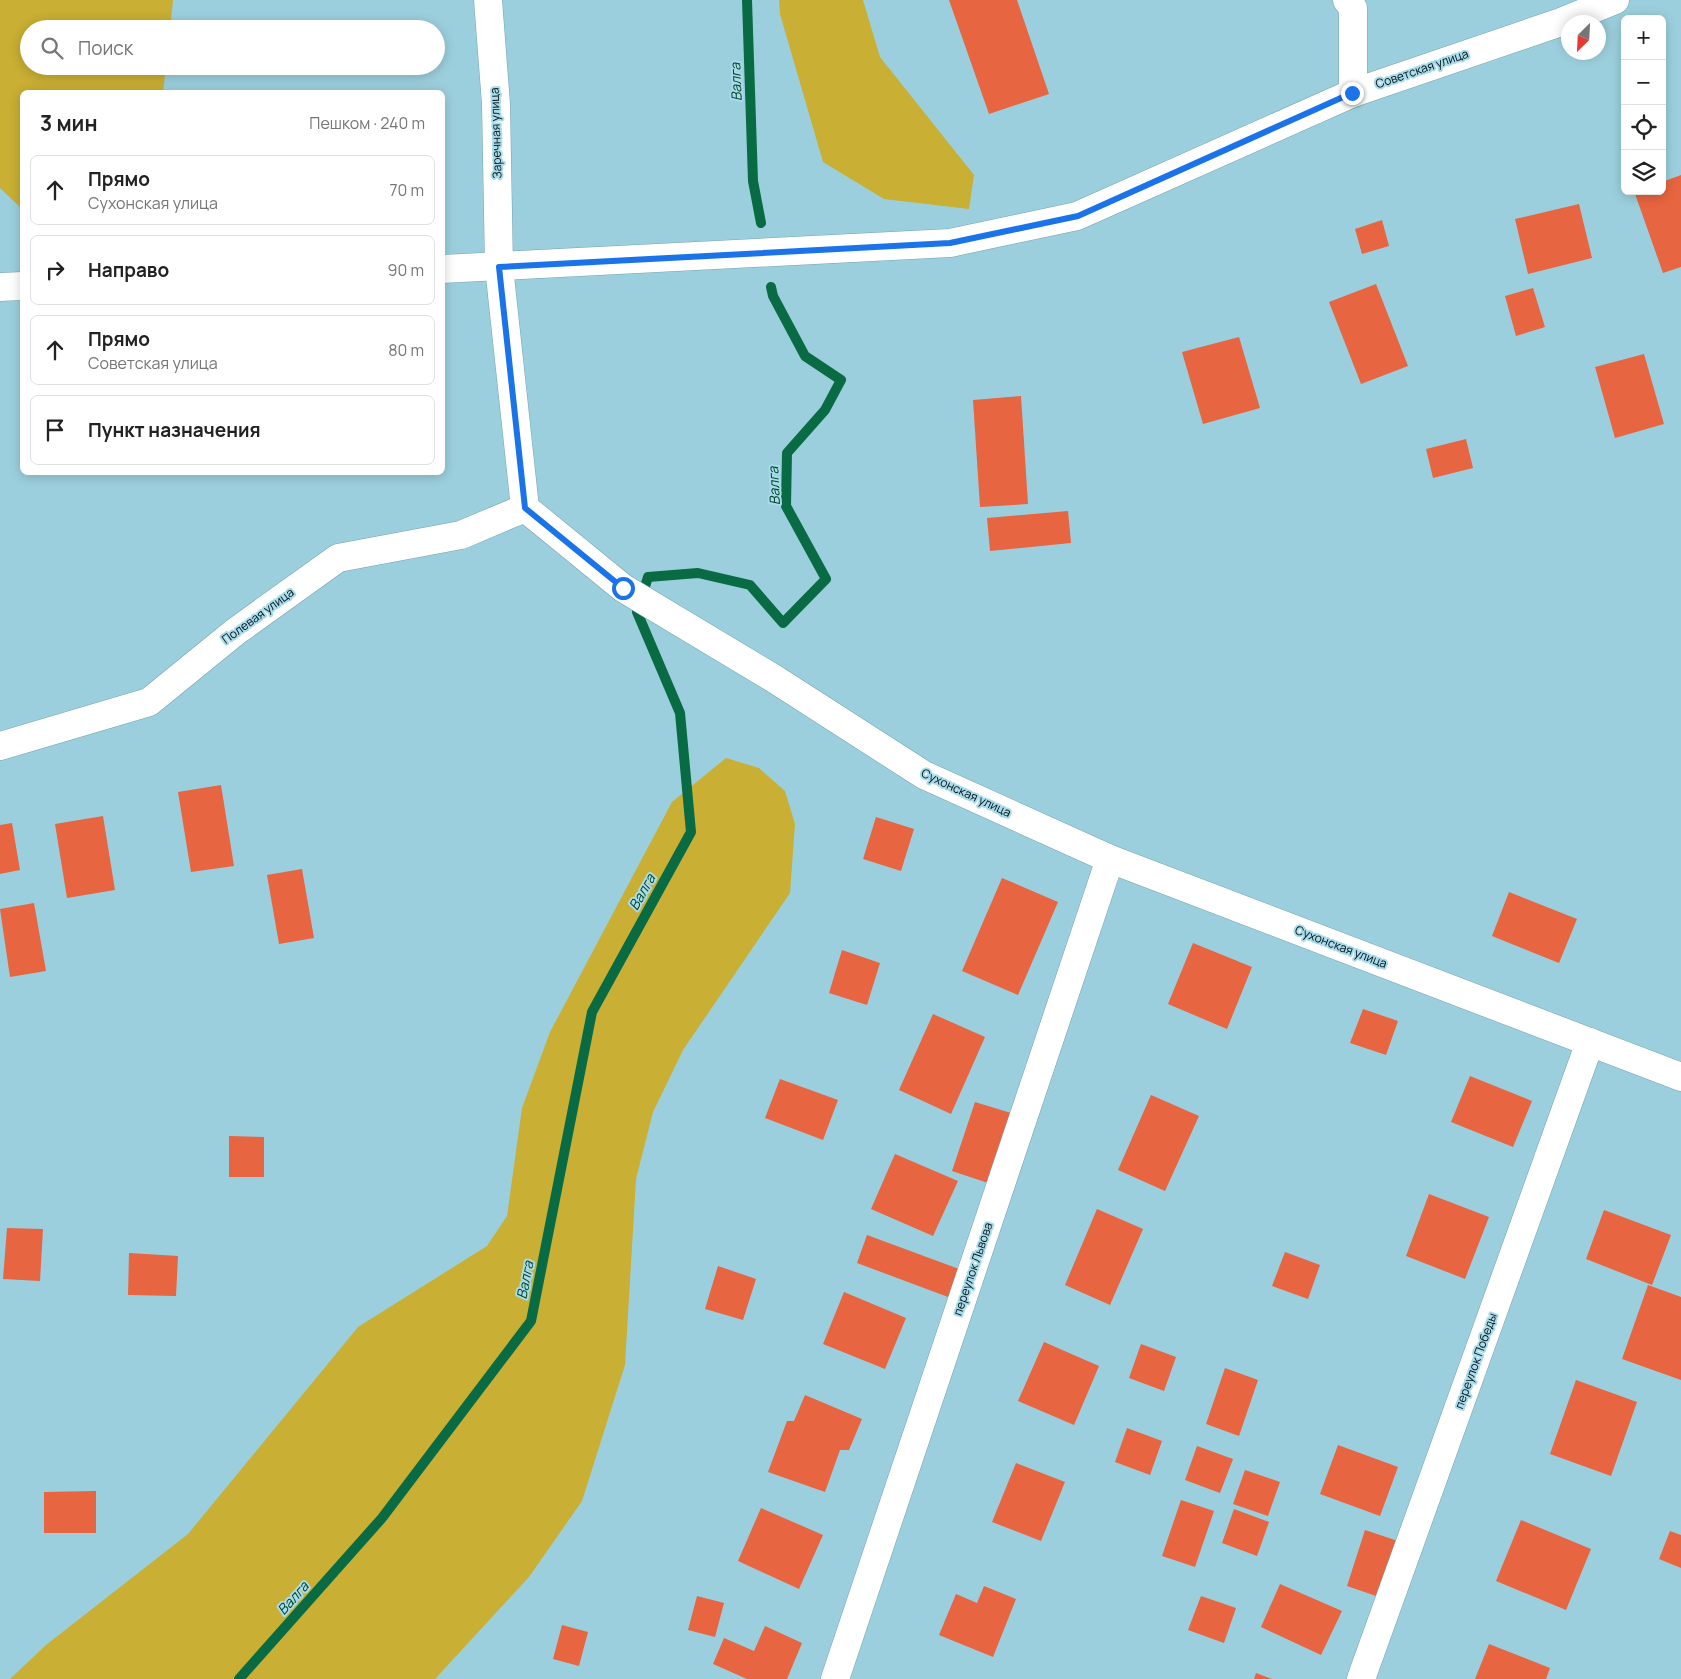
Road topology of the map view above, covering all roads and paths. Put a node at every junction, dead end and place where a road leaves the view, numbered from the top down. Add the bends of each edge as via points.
1 (488, 0) edge
2 (1346, 0) edge
3 (1615, 0) edge
4 (1352, 93) junction
5 (499, 267) junction
6 (445, 269) edge
7 (20, 286) edge
8 (0, 287) edge
9 (525, 508) junction
10 (0, 746) edge
11 (1110, 859) junction
12 (1590, 1042) junction
13 (1681, 1077) edge
14 (835, 1679) edge
15 (1361, 1679) edge

1 - 5 street, Заречная улица via 496,104
2 - 4 street via 1353,8
3 - 4 street, Советская улица via 1561,22
4 - 5 street, Советская улица via 1078,216 950,243
5 - 6 street, Советская улица
5 - 9 street
7 - 8 street
9 - 10 street, Полевая улица via 461,535 338,558 235,632 149,702
9 - 11 street, Сухонская улица via 623,588 924,775
11 - 12 street, Сухонская улица
11 - 14 street, переулок Львова
12 - 13 street, Сухонская улица
12 - 15 street, переулок Победы

